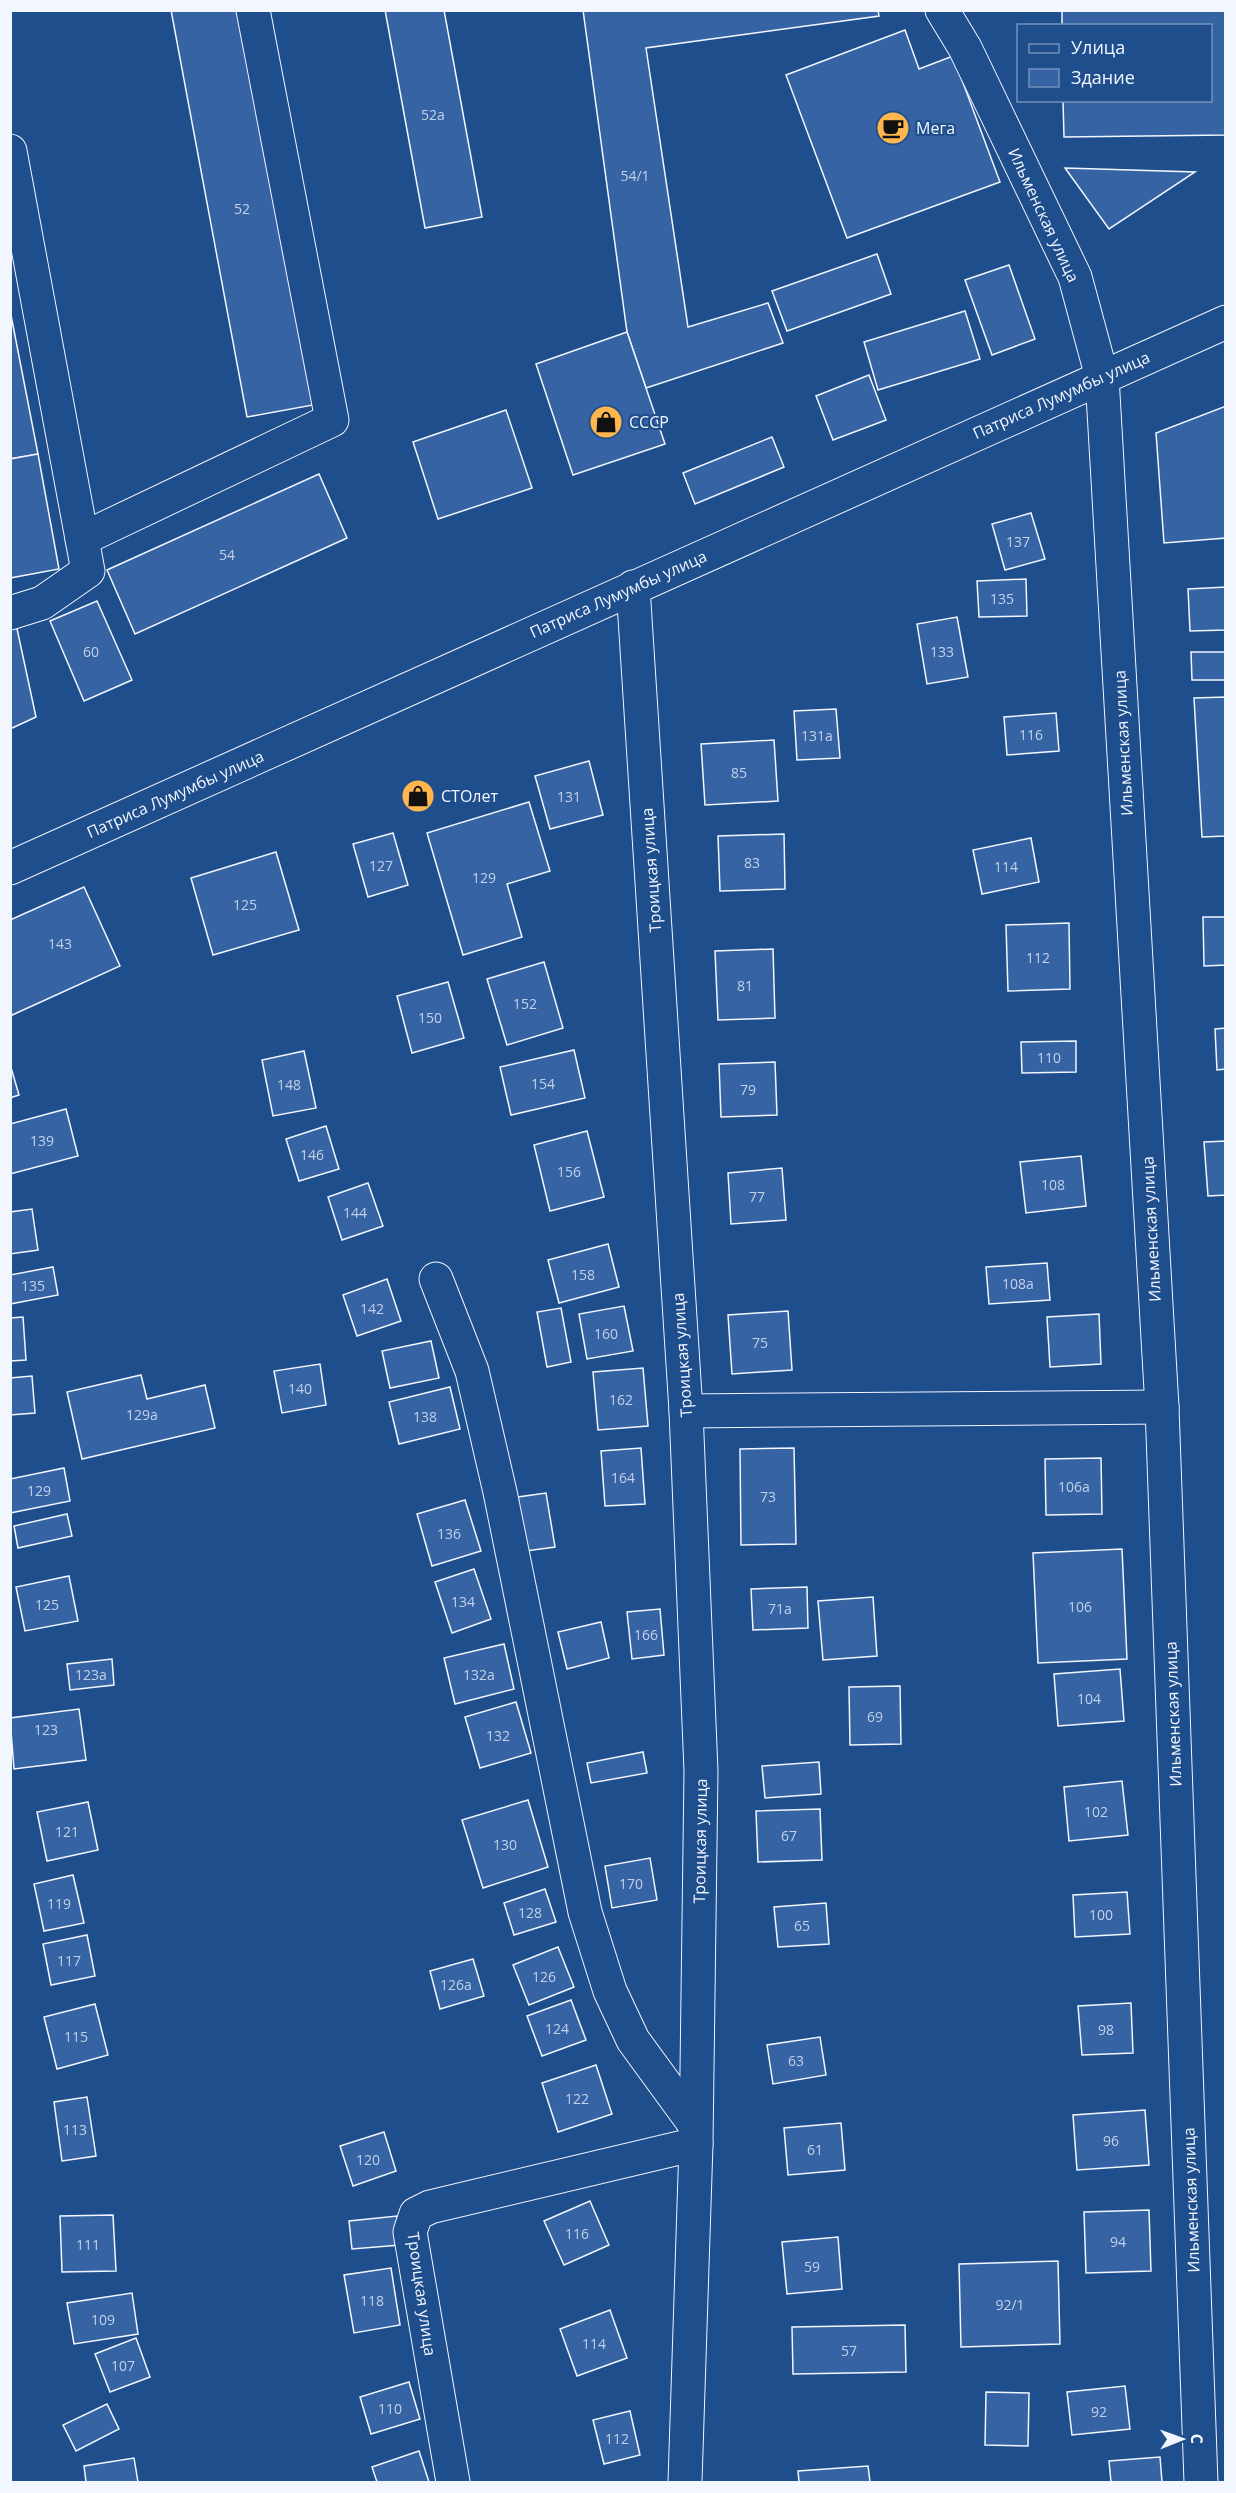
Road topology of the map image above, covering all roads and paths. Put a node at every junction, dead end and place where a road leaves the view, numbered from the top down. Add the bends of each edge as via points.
1 (254, 10) edge
2 (942, 10) edge
3 (10, 151) edge
4 (1226, 322) edge
5 (1102, 377) junction
6 (82, 539) junction
7 (633, 587) junction
8 (10, 614) edge
9 (10, 868) edge
10 (436, 1279) dead end
11 (1162, 1407) junction
12 (686, 1411) junction
13 (696, 2134) junction
14 (453, 2482) edge
15 (685, 2482) edge
16 (1201, 2482) edge

1 - 6 street via 332,420
2 - 5 street, Ильменская улица via 965,48 1075,277
3 - 6 street
4 - 5 street, Патриса Лумумбы улица
5 - 7 street, Патриса Лумумбы улица
5 - 11 street, Ильменская улица
6 - 8 street via 88,571 42,603
7 - 9 street, Патриса Лумумбы улица
7 - 12 street, Троицкая улица
10 - 13 street via 472,1371 585,1912 610,1991 633,2040
11 - 12 street
11 - 16 street, Ильменская улица
12 - 13 street, Троицкая улица via 701,1771
13 - 14 street, Троицкая улица via 416,2214 410,2232
13 - 15 street, Троицкая улица

